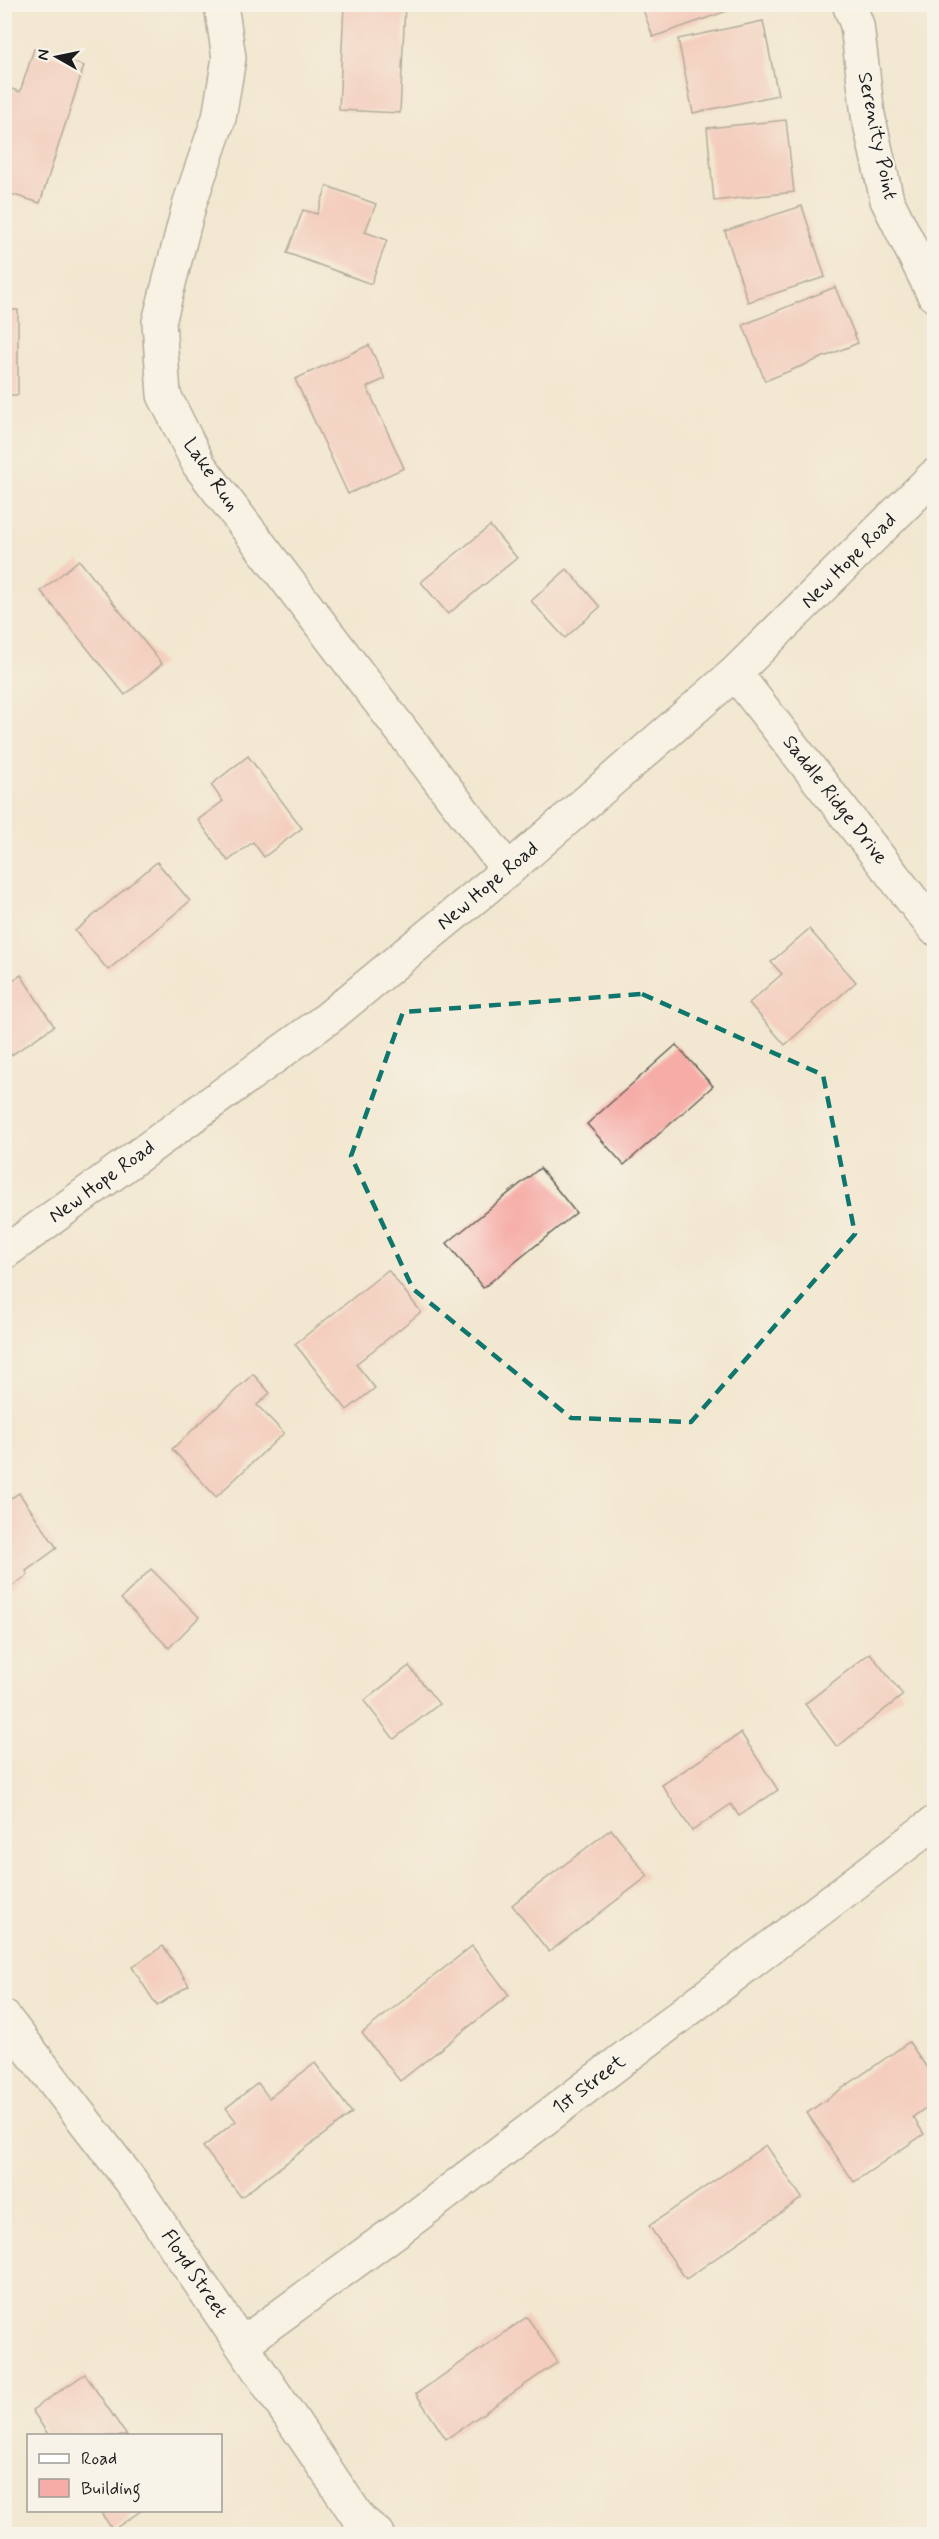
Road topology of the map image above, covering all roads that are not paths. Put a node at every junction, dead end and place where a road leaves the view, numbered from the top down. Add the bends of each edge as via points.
1 (221, 4) edge
2 (849, 4) edge
3 (934, 295) edge
4 (934, 476) edge
5 (735, 673) junction
6 (508, 870) junction
7 (934, 928) edge
8 (4, 1253) edge
9 (934, 1823) edge
10 (4, 2017) edge
11 (243, 2344) junction
12 (377, 2535) edge

1 - 6 street, Lake Run via 229,58 219,118 190,202 159,322 164,395 199,465
2 - 3 street, Serenity Point via 857,25 868,115 887,200
4 - 5 street, New Hope Road
5 - 6 street, New Hope Road
5 - 7 street, Saddle Ridge Drive
6 - 8 street, New Hope Road via 328,1018
9 - 11 street, 1st Street
10 - 11 street, Floyd Street via 131,2181
11 - 12 street, Floyd Street via 360,2520

